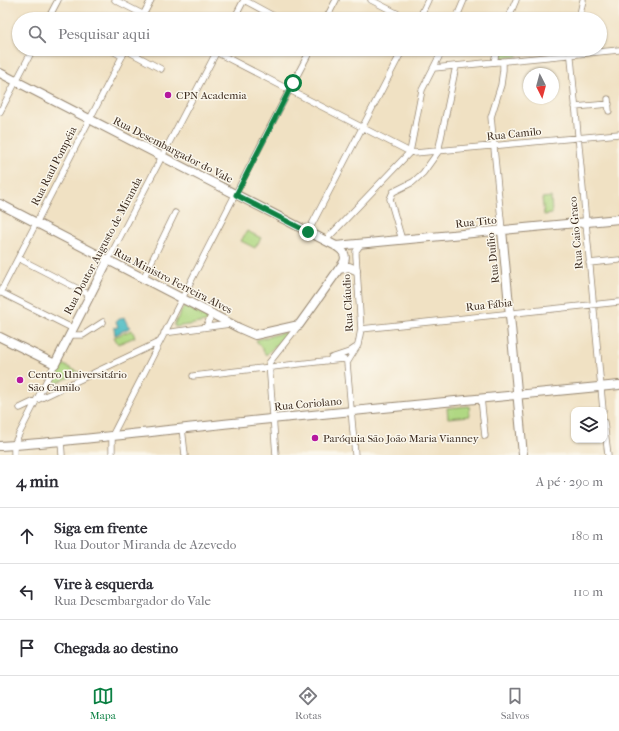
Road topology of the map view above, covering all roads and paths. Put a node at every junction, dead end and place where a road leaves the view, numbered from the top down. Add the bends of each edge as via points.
1 (58, 0) edge
2 (115, 0) edge
3 (151, 0) edge
4 (244, 0) edge
5 (336, 0) edge
6 (371, 0) edge
7 (428, 0) edge
8 (464, 0) edge
9 (516, 0) edge
10 (583, 0) edge
11 (52, 12) edge
12 (134, 12) edge
13 (145, 12) edge
14 (238, 12) edge
15 (266, 12) edge
16 (330, 12) edge
17 (394, 12) edge
18 (422, 12) edge
19 (459, 12) edge
20 (511, 12) edge
21 (580, 12) edge
22 (607, 50) edge
23 (619, 50) edge
24 (28, 56) edge
25 (122, 56) edge
26 (139, 56) edge
27 (214, 56) edge
28 (226, 56) edge
29 (307, 56) edge
30 (399, 56) edge
31 (440, 56) edge
32 (495, 56) edge
33 (541, 56) edge
34 (571, 56) edge
35 (503, 61) junction
36 (494, 62) junction
37 (456, 66) junction
38 (161, 68) dead end
39 (434, 68) junction
40 (0, 73) edge
41 (16, 81) junction
42 (289, 90) junction
43 (609, 105) dead end
44 (575, 107) junction
45 (0, 112) edge
46 (89, 119) junction
47 (363, 128) junction
48 (619, 134) edge
49 (578, 138) junction
50 (493, 146) junction
51 (410, 152) junction
52 (438, 152) junction
53 (162, 157) junction
54 (236, 195) junction
55 (0, 204) edge
56 (175, 214) dead end
57 (619, 219) edge
58 (36, 223) junction
59 (585, 223) junction
60 (502, 230) junction
61 (308, 232) junction
62 (402, 240) junction
63 (325, 241) junction
64 (361, 244) junction
65 (336, 246) junction
66 (18, 258) junction
67 (108, 260) junction
68 (619, 260) edge
69 (589, 263) junction
70 (339, 269) junction
71 (356, 270) junction
72 (143, 278) junction
73 (0, 293) edge
74 (90, 295) junction
75 (181, 298) junction
76 (619, 302) edge
77 (592, 305) junction
78 (510, 313) junction
79 (212, 314) junction
80 (103, 322) dead end
81 (230, 324) junction
82 (299, 325) junction
83 (206, 327) junction
84 (361, 329) junction
85 (72, 330) junction
86 (85, 332) junction
87 (164, 333) junction
88 (0, 337) edge
89 (160, 342) junction
90 (356, 347) junction
91 (141, 350) junction
92 (154, 354) junction
93 (325, 361) junction
94 (348, 361) junction
95 (55, 364) junction
96 (269, 368) junction
97 (193, 376) dead end
98 (619, 385) edge
99 (600, 387) junction
100 (40, 392) junction
101 (50, 394) junction
102 (517, 395) junction
103 (481, 398) junction
104 (36, 400) junction
105 (603, 407) edge
106 (20, 408) dead end
107 (351, 411) junction
108 (273, 418) junction
109 (182, 428) junction
110 (112, 436) junction
111 (485, 436) dead end
112 (61, 441) junction
113 (607, 443) edge
114 (14, 445) junction
115 (0, 446) edge
116 (14, 455) edge
117 (62, 455) edge
118 (112, 455) edge
119 (185, 455) edge
120 (276, 455) edge
121 (355, 455) edge
122 (523, 455) edge
123 (608, 455) edge

1 - 11 street
2 - 12 street
3 - 13 street
4 - 14 street
4 - 15 street
5 - 16 street
6 - 17 street
7 - 18 street
8 - 19 street
9 - 20 street
10 - 21 street
22 - 23 street
24 - 41 street
25 - 46 street, Rua Raul Pompéia
26 - 38 street
27 - 53 street, Rua Doutor Augusto de Miranda
28 - 42 street
29 - 42 street
30 - 47 street
31 - 39 street
32 - 36 street
33 - 35 street
34 - 44 street, Rua Caio Graco
35 - 36 street
35 - 50 street, Rua Duílio via 501,85 491,114
36 - 37 street
37 - 39 street
37 - 52 street
39 - 51 street via 422,90
40 - 41 street, Rua Desembargador do Vale
41 - 45 street
41 - 46 street, Rua Desembargador do Vale
42 - 47 street
42 - 54 street
43 - 44 street
44 - 49 street, Rua Caio Graco
46 - 53 street, Rua Desembargador do Vale
46 - 58 street, Rua Raul Pompéia
47 - 51 street
47 - 61 street
48 - 49 street, Rua Camilo
49 - 50 street, Rua Camilo
49 - 59 street, Rua Caio Graco
50 - 52 street, Rua Camilo
50 - 60 street, Rua Duílio
51 - 52 street, Rua Camilo
51 - 63 street
52 - 62 street via 423,173 391,195 390,203
53 - 54 street, Rua Desembargador do Vale
53 - 67 street, Rua Doutor Augusto de Miranda
54 - 61 street, Rua Desembargador do Vale
54 - 75 street
55 - 58 street, Rua Ministro Ferreira Alves
56 - 72 street
57 - 59 street, Rua Tito
58 - 66 street, Rua Raul Pompéia
58 - 67 street, Rua Ministro Ferreira Alves
59 - 60 street, Rua Tito
59 - 69 street, Rua Caio Graco
60 - 62 street, Rua Tito
60 - 78 street, Rua Duílio
61 - 63 street, Rua Desembargador do Vale
62 - 64 street, Rua Tito
63 - 65 street, Rua Desembargador do Vale
64 - 65 street, Rua Tito
64 - 71 street, Rua Cláudio via 356,251
65 - 70 street via 345,255
66 - 73 street, Rua Raul Pompéia
66 - 74 street
67 - 72 street, Rua Ministro Ferreira Alves
67 - 74 street, Rua Doutor Augusto de Miranda
68 - 69 street
69 - 77 street, Rua Caio Graco
70 - 71 street via 349,267
70 - 82 street
71 - 84 street, Rua Cláudio
72 - 75 street, Rua Ministro Ferreira Alves
73 - 85 street
74 - 85 street, Rua Doutor Augusto de Miranda
75 - 79 street, Rua Ministro Ferreira Alves
75 - 87 street
76 - 77 street, Rua Fábia
77 - 78 street, Rua Fábia
77 - 99 street, Rua Caio Graco
78 - 84 street, Rua Fábia
78 - 102 street, Rua Duílio
79 - 81 street, Rua Ministro Ferreira Alves
79 - 83 street
80 - 86 street
81 - 82 street, Rua Ministro Ferreira Alves via 258,335
81 - 83 street
82 - 96 street via 269,363
83 - 87 street
84 - 90 street, Rua Cláudio
85 - 86 street
85 - 86 street via 83,335
85 - 95 street, Rua Doutor Augusto de Miranda
87 - 89 street
88 - 95 street
89 - 91 street
89 - 92 street
90 - 93 street via 350,352
90 - 94 street, Rua Cláudio
91 - 92 street
91 - 101 street
92 - 110 street
93 - 94 street
93 - 96 street
94 - 107 street
95 - 100 street, Rua Doutor Augusto de Miranda
96 - 97 street
96 - 108 street
98 - 99 street, Rua Coriolano
99 - 102 street, Rua Coriolano
99 - 105 street, Rua Caio Graco
100 - 101 street
100 - 104 street, Rua Doutor Augusto de Miranda
101 - 104 street
102 - 103 street, Rua Coriolano
102 - 122 street, Rua Duílio
103 - 107 street, Rua Coriolano
103 - 111 street
104 - 106 street
104 - 114 street, Rua Doutor Augusto de Miranda
107 - 108 street, Rua Coriolano
107 - 121 street
108 - 109 street, Rua Coriolano
108 - 120 street
109 - 110 street, Rua Coriolano
109 - 119 street
110 - 112 street, Rua Coriolano
110 - 118 street
112 - 114 street, Rua Coriolano
112 - 117 street
113 - 123 street
114 - 115 street, Rua Coriolano
114 - 116 street, Rua Doutor Augusto de Miranda

